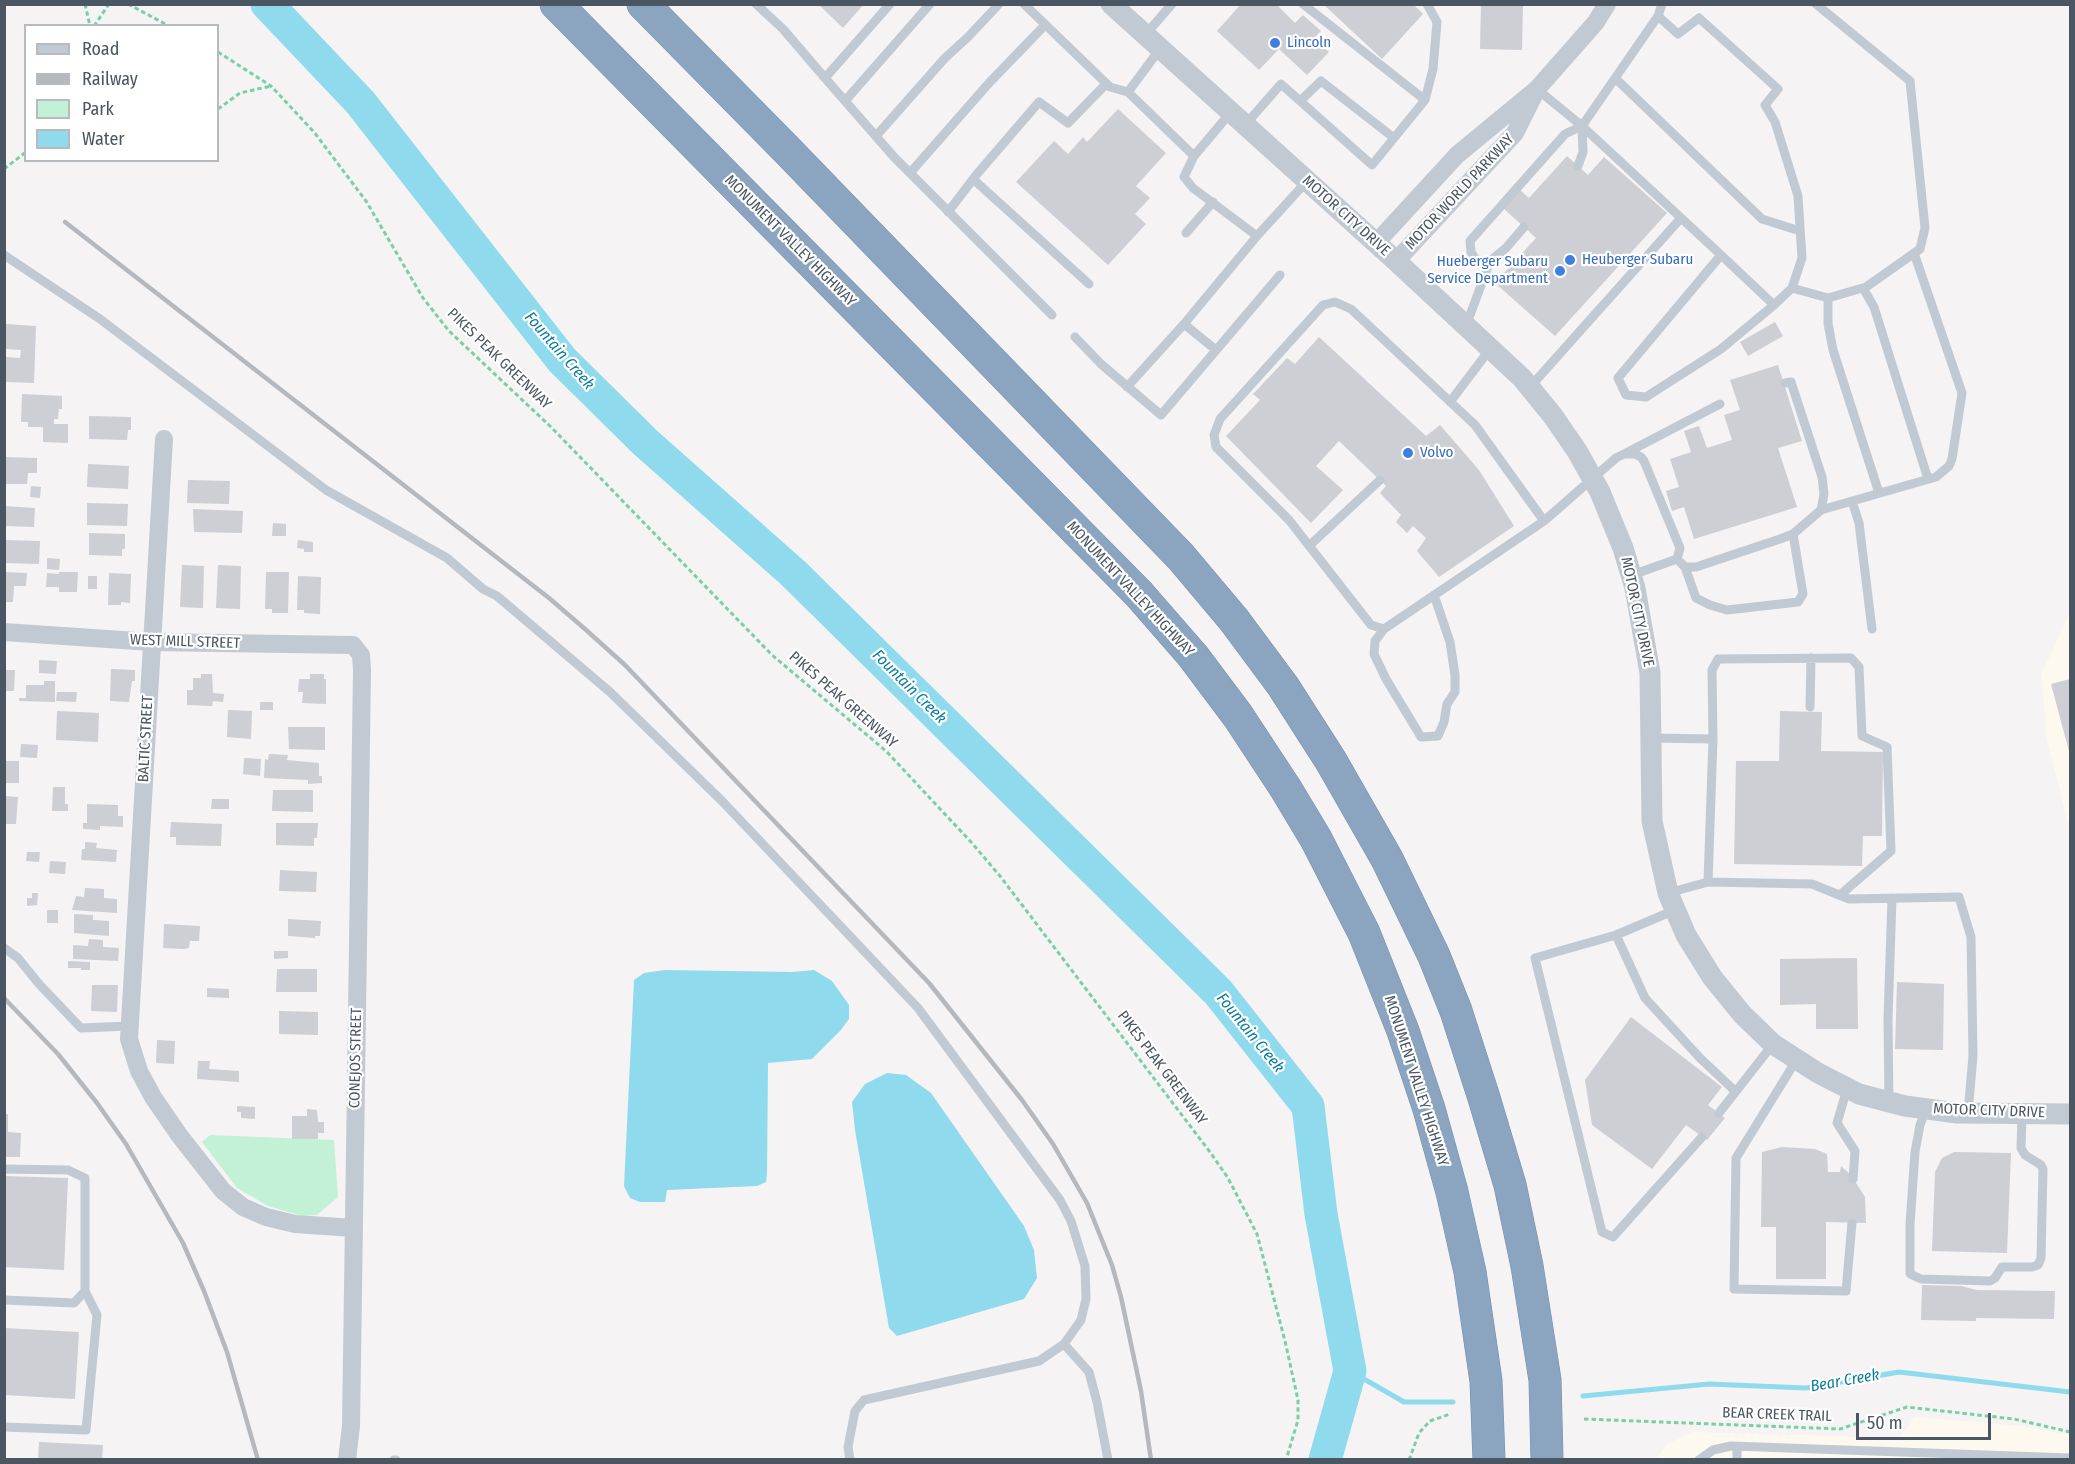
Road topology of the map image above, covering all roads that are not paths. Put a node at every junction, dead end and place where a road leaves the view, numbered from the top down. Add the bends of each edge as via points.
1 (556, 4) edge
2 (643, 4) edge
3 (756, 4) edge
4 (890, 4) edge
5 (930, 4) edge
6 (999, 4) edge
7 (1024, 4) edge
8 (1111, 4) edge
9 (1172, 4) edge
10 (1303, 4) edge
11 (1427, 4) edge
12 (1607, 4) edge
13 (1662, 4) edge
14 (1816, 4) edge
15 (1658, 16) junction
16 (1045, 25) junction
17 (1153, 42) junction
18 (825, 78) junction
19 (1615, 78) junction
20 (1106, 84) junction
21 (1537, 89) junction
22 (1128, 92) junction
23 (1425, 100) junction
24 (845, 101) junction
25 (1300, 101) junction
26 (1238, 118) junction
27 (1582, 126) junction
28 (876, 136) junction
29 (1394, 138) junction
30 (1194, 156) junction
31 (1578, 166) dead end
32 (910, 173) junction
33 (973, 179) junction
34 (1307, 181) junction
35 (1213, 202) junction
36 (948, 212) junction
37 (1681, 218) junction
38 (1524, 226) dead end
39 (1800, 231) junction
40 (1186, 232) dead end
41 (1257, 236) junction
42 (1376, 243) junction
43 (1914, 253) junction
44 (4, 255) edge
45 (1721, 255) junction
46 (1396, 261) junction
47 (1490, 261) junction
48 (1280, 275) dead end
49 (1089, 284) dead end
50 (1792, 288) junction
51 (1863, 288) junction
52 (1828, 298) junction
53 (1774, 305) junction
54 (1052, 315) dead end
55 (1184, 324) junction
56 (1466, 326) junction
57 (1075, 337) dead end
58 (1490, 348) junction
59 (1216, 350) junction
60 (1788, 382) dead end
61 (1127, 387) junction
62 (1530, 387) junction
63 (1450, 402) junction
64 (1719, 404) dead end
65 (164, 439) dead end
66 (1624, 454) junction
67 (1593, 479) junction
68 (1929, 479) junction
69 (1380, 480) dead end
70 (1879, 493) junction
71 (1852, 501) junction
72 (1821, 510) junction
73 (1544, 521) junction
74 (1793, 534) junction
75 (1309, 546) junction
76 (1677, 559) junction
77 (1685, 567) junction
78 (1631, 575) junction
79 (1434, 595) junction
80 (1384, 629) junction
81 (1872, 629) dead end
82 (4, 632) edge
83 (152, 642) junction
84 (361, 655) joint
85 (1811, 658) junction
86 (1809, 708) dead end
87 (1652, 738) junction
88 (1713, 738) junction
89 (1707, 882) junction
90 (1840, 895) junction
91 (1892, 898) junction
92 (1672, 901) junction
93 (1616, 935) junction
94 (4, 948) edge
95 (130, 1033) junction
96 (1773, 1044) junction
97 (1797, 1059) junction
98 (1847, 1088) junction
99 (1735, 1090) junction
100 (1889, 1102) junction
101 (1926, 1109) junction
102 (1719, 1113) dead end
103 (1968, 1113) junction
104 (2022, 1113) junction
105 (2070, 1114) edge
106 (1702, 1137) dead end
107 (4, 1169) edge
108 (1853, 1179) dead end
109 (1852, 1223) dead end
110 (354, 1228) junction
111 (85, 1291) junction
112 (4, 1300) edge
113 (1064, 1344) junction
114 (4, 1426) edge
115 (1737, 1447) junction
116 (2033, 1458) edge
117 (2070, 1458) edge
118 (347, 1460) edge
119 (850, 1460) edge
120 (1108, 1460) edge
121 (1489, 1460) edge
122 (1547, 1460) edge
123 (1699, 1460) edge
124 (1737, 1460) edge

1 - 121 highway, MONUMENT VALLEY HIGHWAY via 1139,594 1193,656 1286,789 1316,838 1364,933 1429,1109 1470,1272 1486,1381
2 - 122 highway via 1181,557 1283,686 1331,761 1387,859 1434,956 1484,1098 1510,1185 1527,1266 1545,1380
3 - 18 lane
4 - 18 lane
5 - 24 lane
6 - 28 lane
7 - 16 lane
8 - 17 street, MOTOR CITY DRIVE
9 - 17 lane
10 - 23 lane
11 - 23 lane via 1437,22
12 - 21 street, MOTOR WORLD PARKWAY
13 - 15 lane
14 - 43 lane via 1910,81 1925,228 1920,249
15 - 19 lane
15 - 39 lane via 1678,34 1700,18 1778,89 1765,105 1775,122 1798,196
16 - 20 lane
16 - 32 lane
17 - 22 lane
17 - 26 street, MOTOR CITY DRIVE
18 - 24 lane
19 - 27 lane
19 - 39 lane via 1762,219
20 - 22 lane
20 - 33 lane via 1068,123 1039,102
21 - 27 lane
21 - 42 street, MOTOR WORLD PARKWAY via 1457,155
21 - 46 street, MOTOR WORLD PARKWAY via 1515,133
22 - 30 lane
23 - 29 lane
24 - 28 lane
25 - 26 lane via 1281,84
25 - 29 lane via 1321,81
25 - 29 lane via 1372,165
26 - 30 lane
26 - 34 street, MOTOR CITY DRIVE
27 - 31 lane via 1583,152
27 - 37 lane
27 - 47 lane via 1565,134 1470,241 1476,260
28 - 32 lane
30 - 35 lane via 1184,177
32 - 36 lane
33 - 36 lane
33 - 49 lane
34 - 41 lane
34 - 42 street, MOTOR CITY DRIVE
35 - 40 lane
35 - 41 lane
36 - 54 lane
37 - 45 lane
37 - 62 lane
38 - 47 lane
39 - 50 lane via 1802,258
41 - 55 lane
42 - 46 street, MOTOR CITY DRIVE
43 - 51 lane
43 - 68 lane via 1962,393 1952,459 1942,472
44 - 113 lane via 100,319 326,490 447,558 497,596 610,692 722,801 918,1008 1060,1200 1085,1266 1086,1299 1081,1320
45 - 53 lane
45 - 53 lane via 1617,378 1626,395 1646,397 1721,349
46 - 56 street, MOTOR CITY DRIVE
47 - 56 lane
48 - 59 lane
50 - 52 lane
50 - 53 lane
51 - 52 lane
51 - 68 lane via 1874,307
52 - 70 lane via 1833,350
55 - 59 lane
55 - 61 lane
56 - 58 street, MOTOR CITY DRIVE
57 - 61 lane
58 - 62 street, MOTOR CITY DRIVE
58 - 63 lane
59 - 61 lane via 1161,415
60 - 72 lane via 1822,477
62 - 67 street, MOTOR CITY DRIVE
63 - 73 lane via 1475,425
63 - 75 lane via 1351,309 1335,302 1323,305 1220,419 1214,435 1216,447 1289,520
64 - 66 lane
65 - 83 street, BALTIC STREET
66 - 67 lane
66 - 76 lane via 1635,454 1644,461 1680,549
67 - 73 lane
67 - 78 street, MOTOR CITY DRIVE
68 - 70 lane
69 - 75 lane
70 - 71 lane
71 - 72 lane
71 - 81 lane via 1859,523
72 - 74 lane
73 - 79 lane
74 - 77 lane via 1704,565
74 - 77 lane via 1803,594 1797,602 1727,610 1710,605 1696,598
75 - 80 lane via 1371,625
76 - 77 lane
76 - 78 lane
78 - 87 street, MOTOR CITY DRIVE via 1646,639
79 - 80 lane
79 - 80 lane via 1450,642 1455,675 1455,692 1447,704 1438,736 1421,737 1386,680 1374,654 1375,641
82 - 83 street, WEST MILL STREET
83 - 84 street, WEST MILL STREET via 353,645
83 - 95 street, BALTIC STREET
84 - 110 street, CONEJOS STREET
85 - 86 lane
85 - 88 lane via 1718,659 1712,670
85 - 90 lane via 1851,658 1858,667 1862,735 1887,747 1891,851
87 - 88 lane
87 - 92 street, MOTOR CITY DRIVE via 1652,821
88 - 89 lane
89 - 90 lane via 1812,884
89 - 92 lane
90 - 91 lane via 1849,899
91 - 100 lane
91 - 103 lane via 1959,897 1971,937 1973,1056
92 - 93 lane
92 - 96 street, MOTOR CITY DRIVE via 1686,936 1712,977
93 - 99 lane via 1645,998
93 - 106 lane via 1535,958 1602,1232 1613,1237
94 - 95 lane via 18,958 81,1028
95 - 110 street via 139,1071 153,1097 223,1191 243,1207 266,1217 295,1224
96 - 97 street, MOTOR CITY DRIVE
96 - 99 lane
97 - 98 street, MOTOR CITY DRIVE
97 - 109 lane via 1736,1158 1734,1289 1846,1292
98 - 100 street, MOTOR CITY DRIVE
98 - 108 lane via 1837,1123 1854,1151
99 - 102 lane
100 - 101 street, MOTOR CITY DRIVE
101 - 103 street, MOTOR CITY DRIVE
101 - 104 lane via 1915,1152 1910,1224 1910,1274 1921,1279 1990,1281 2002,1267 2038,1265 2043,1169 2021,1148
103 - 104 street, MOTOR CITY DRIVE
104 - 105 street, MOTOR CITY DRIVE
107 - 111 lane via 68,1170 85,1178
110 - 118 street, CONEJOS STREET
111 - 112 lane via 74,1303
111 - 114 lane via 97,1315 86,1430
113 - 119 lane via 1039,1361 864,1400 855,1411 848,1447
113 - 120 lane via 1089,1372
115 - 116 lane
115 - 123 lane via 1713,1450
115 - 124 lane
116 - 117 lane

